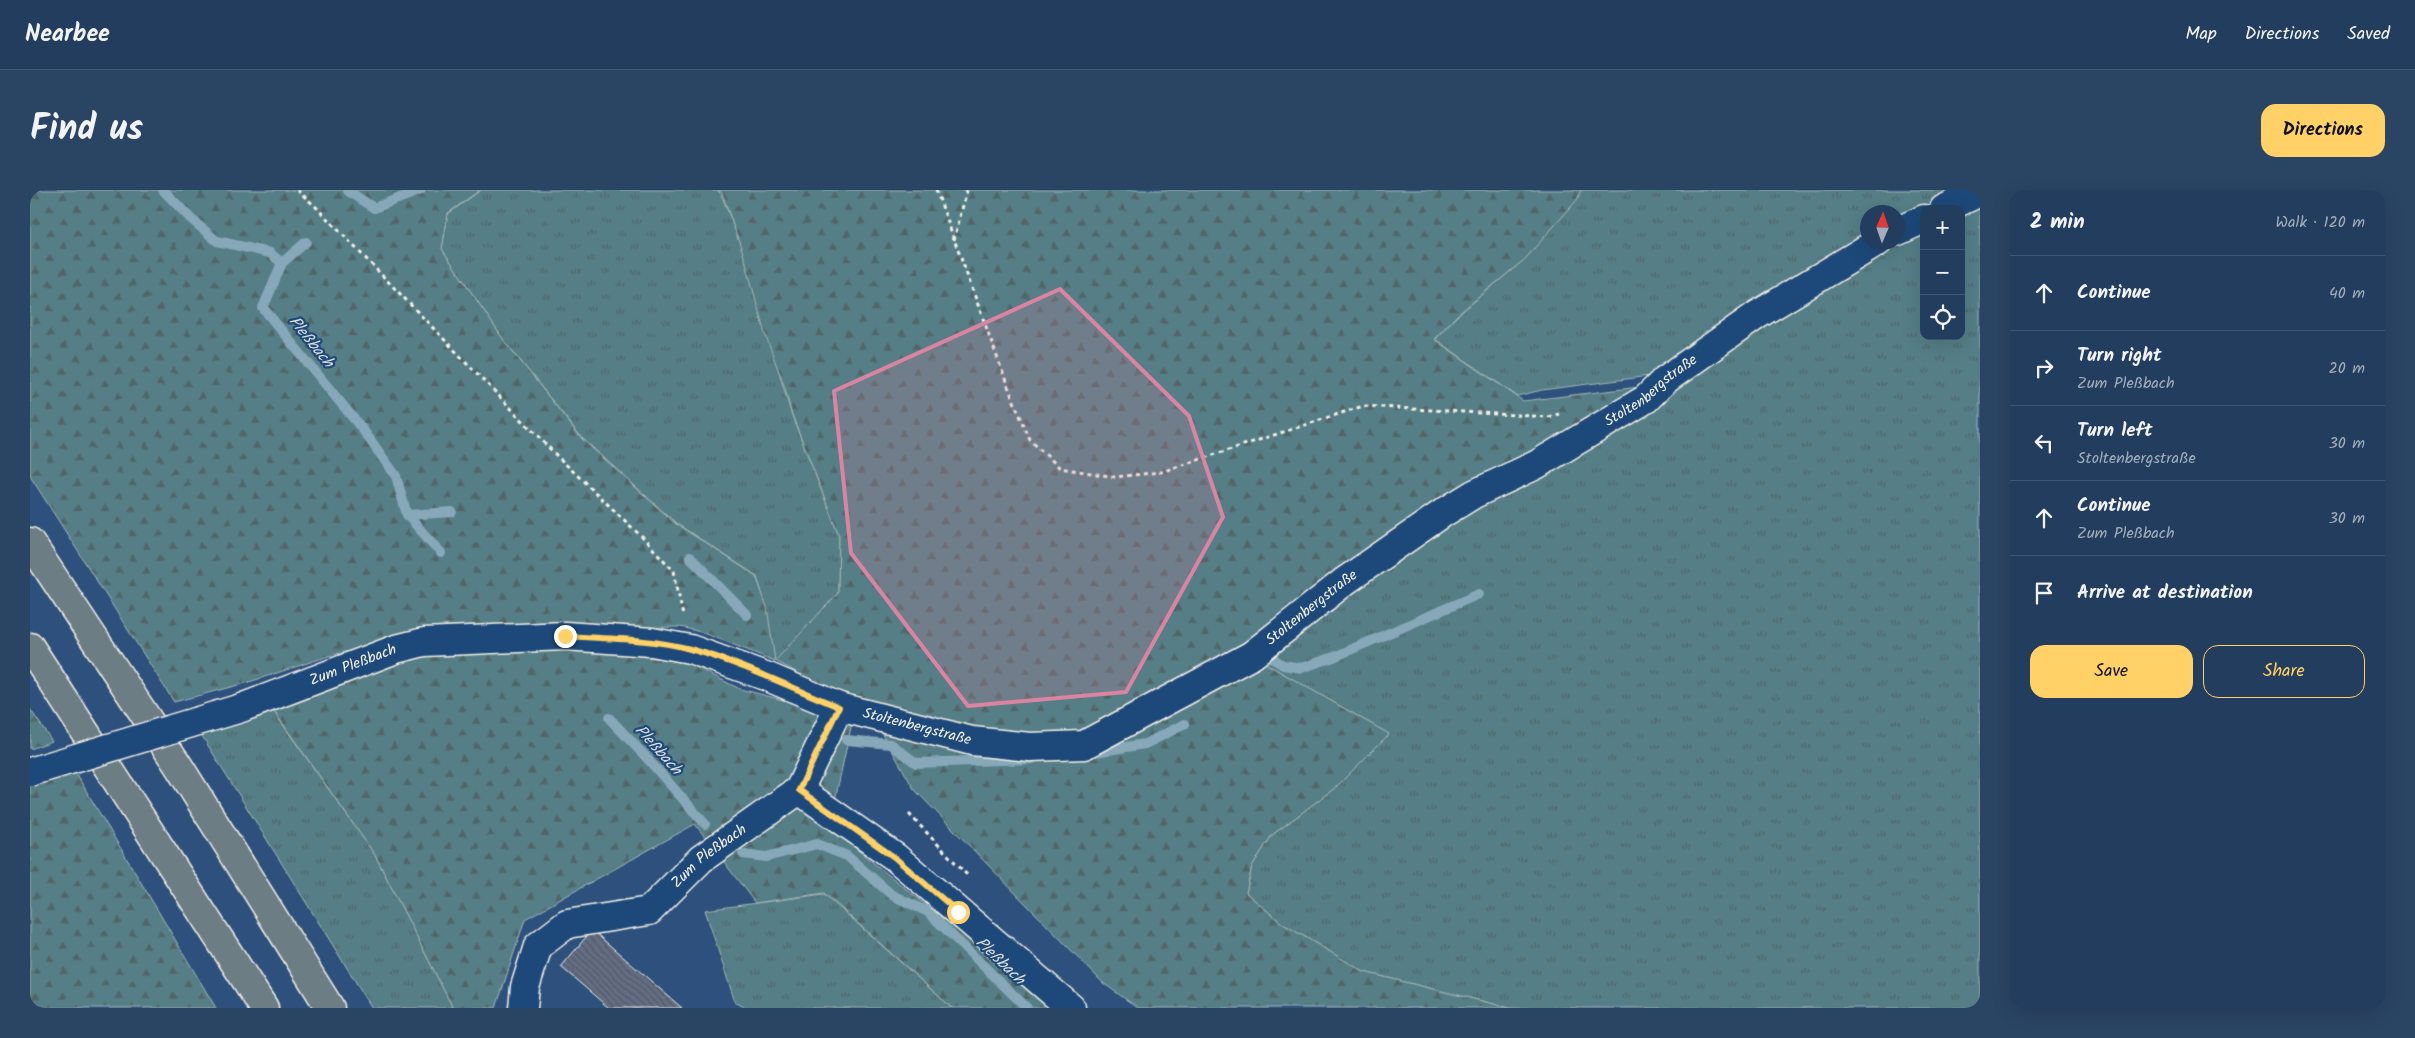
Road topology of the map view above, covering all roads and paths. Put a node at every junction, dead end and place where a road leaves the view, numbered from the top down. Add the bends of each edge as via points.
1 (297, 190) edge
2 (936, 190) edge
3 (967, 190) edge
4 (1980, 192) edge
5 (1952, 205) edge
6 (1920, 221) edge
7 (1905, 228) edge
8 (954, 240) junction
9 (1865, 250) edge
10 (1566, 412) dead end
11 (30, 542) edge
12 (30, 647) edge
13 (690, 649) junction
14 (839, 707) junction
15 (30, 772) edge
16 (799, 790) junction
17 (264, 1008) edge
18 (330, 1008) edge
19 (523, 1008) edge
20 (1071, 1008) edge

1 - 13 path via 674,571
2 - 8 path
3 - 8 path
4 - 5 street
6 - 7 street
8 - 10 path via 1030,440 1060,468 1115,476 1161,472 1363,406 1548,417
9 - 14 street, Stoltenbergstraße via 1757,315 1664,380 1646,399 1536,465 1474,494 1443,513 1345,581 1252,655 1084,745 1030,747 972,741
11 - 18 highway via 178,765
12 - 17 highway
13 - 14 street, Stoltenbergstraße
13 - 15 street, Zum Pleßbach, bridge via 652,642 565,636 424,642 241,708
14 - 16 street, Zum Pleßbach
16 - 19 street, Zum Pleßbach via 701,859 649,911 567,924 538,946 525,987
16 - 20 street via 894,857

